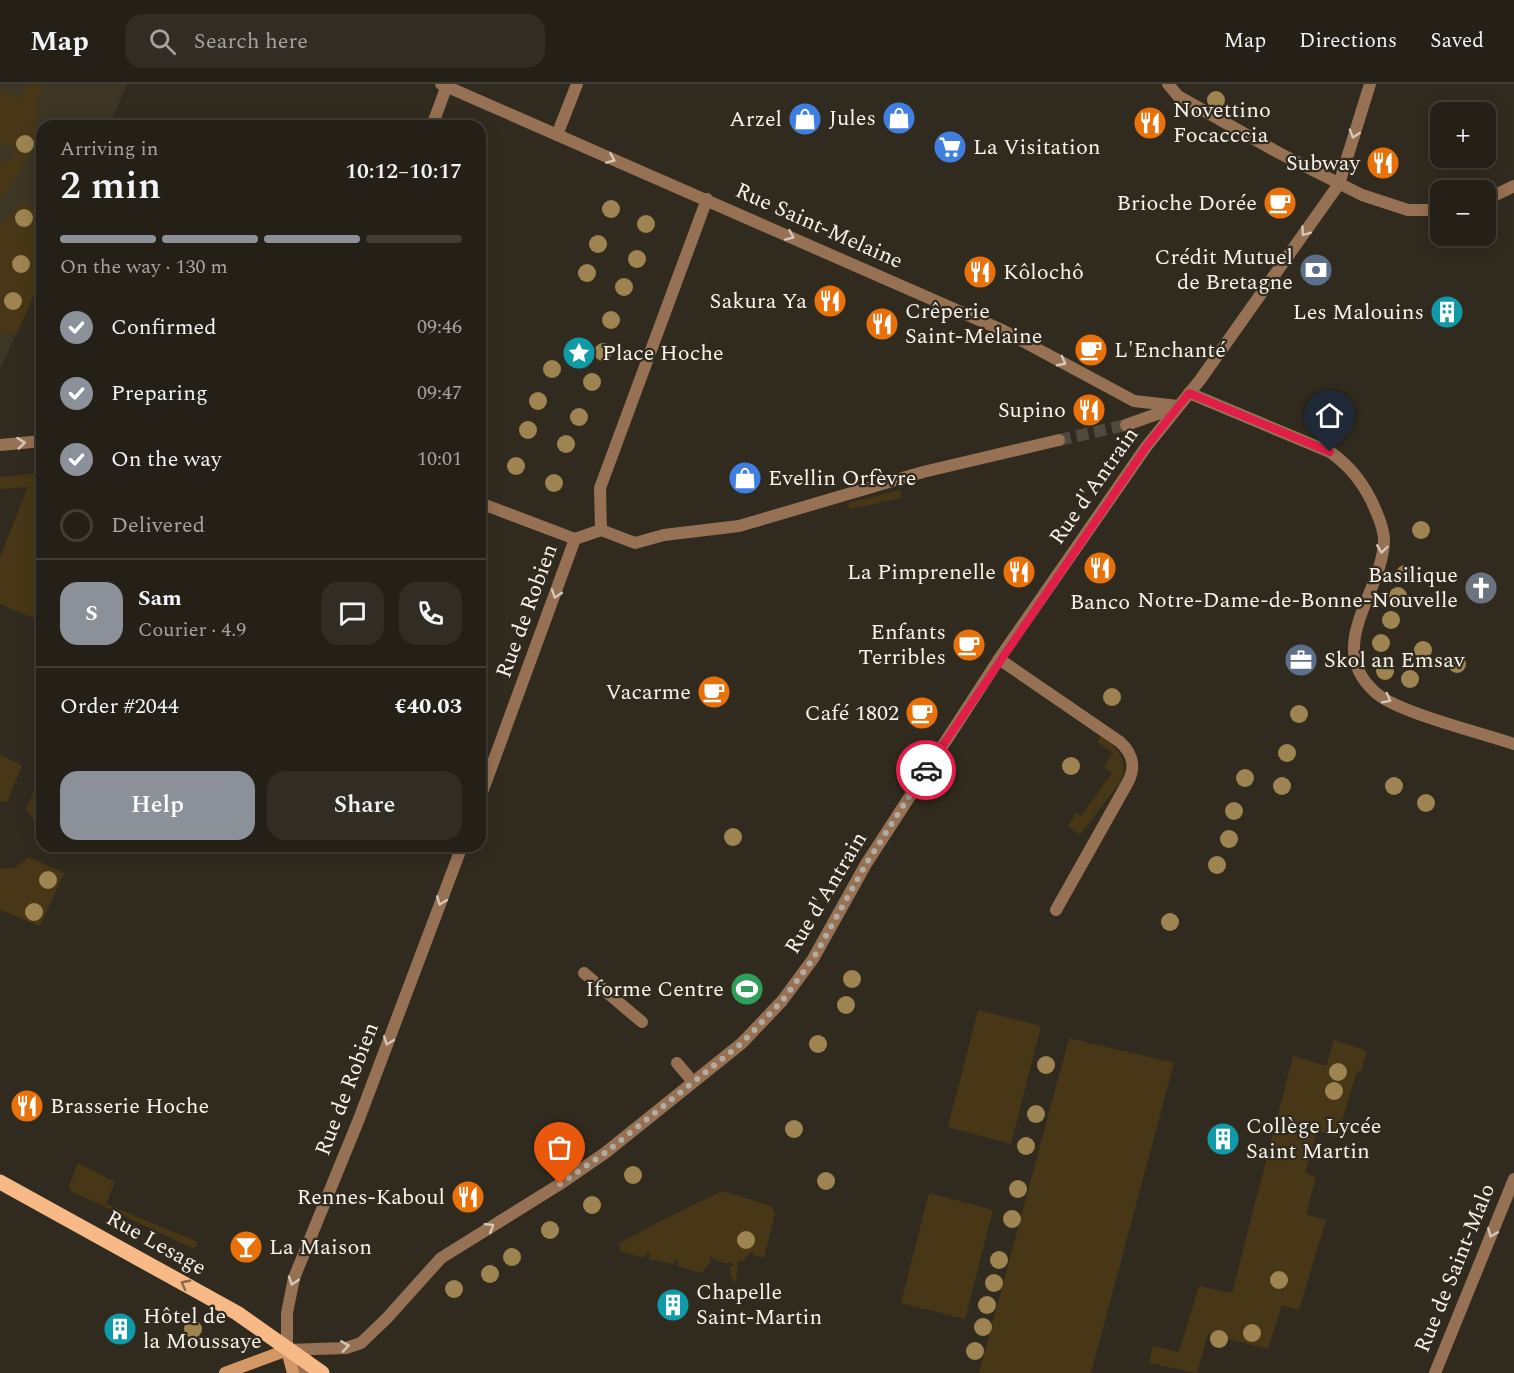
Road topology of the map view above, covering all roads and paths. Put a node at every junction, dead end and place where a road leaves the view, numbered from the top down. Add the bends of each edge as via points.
1 (577, 84) edge
2 (1168, 84) edge
3 (1370, 84) edge
4 (443, 86) edge
5 (434, 120) edge
6 (557, 135) junction
7 (1339, 184) junction
8 (1514, 186) edge
9 (1496, 195) edge
10 (707, 199) junction
11 (1430, 210) edge
12 (1189, 393) junction
13 (1178, 406) junction
14 (1126, 425) tunnel mouth
15 (1059, 440) tunnel mouth
16 (36, 442) edge
17 (0, 445) edge
18 (486, 505) edge
19 (601, 530) junction
20 (575, 539) junction
21 (999, 659) junction
22 (1514, 744) edge
23 (486, 782) edge
24 (460, 852) edge
25 (1056, 910) dead end
26 (584, 973) dead end
27 (642, 1022) dead end
28 (678, 1063) dead end
29 (693, 1082) junction
30 (1514, 1179) edge
31 (0, 1182) edge
32 (287, 1350) junction
33 (225, 1373) edge
34 (293, 1373) edge
35 (302, 1373) edge
36 (322, 1373) edge
37 (1435, 1373) edge

1 - 6 street
2 - 7 street via 1178,96
3 -> 7 street, Rue d'Antrain
4 - 5 street
4 - 6 street, Rue Saint-Melaine
6 -> 10 street, Rue Saint-Melaine
7 - 11 street via 1408,210
7 -> 12 street, Rue d'Antrain
8 - 9 street
10 -> 13 street, Rue Saint-Melaine via 1002,330 1134,401
10 - 19 street via 600,489
12 - 13 street, Rue d'Antrain
12 -> 22 street via 1330,452 1347,464 1380,519 1384,539 1380,564 1355,632 1358,670 1378,695 1391,702
13 - 14 street
13 - 21 street, Rue d'Antrain
15 - 19 street via 923,472 739,526 664,535 635,543
17 -> 16 street
18 - 20 street
19 - 20 street
20 -> 23 street, Rue de Robien
21 - 25 street via 1120,742 1130,750 1133,759 1128,782
21 - 29 street, Rue d'Antrain via 866,864 813,959 782,1001 742,1043
24 -> 32 street, Rue de Robien via 294,1278 287,1313
26 - 27 street
28 - 29 street
32 -> 29 street, Rue d'Antrain via 361,1343 441,1258 605,1153
30 -> 37 street, Rue de Saint-Malo
32 -> 31 main road, Rue Lesage via 237,1313
32 - 33 main road, Rue d'Antrain
32 - 34 main road
32 - 35 street
32 - 36 main road, Rue Lesage

